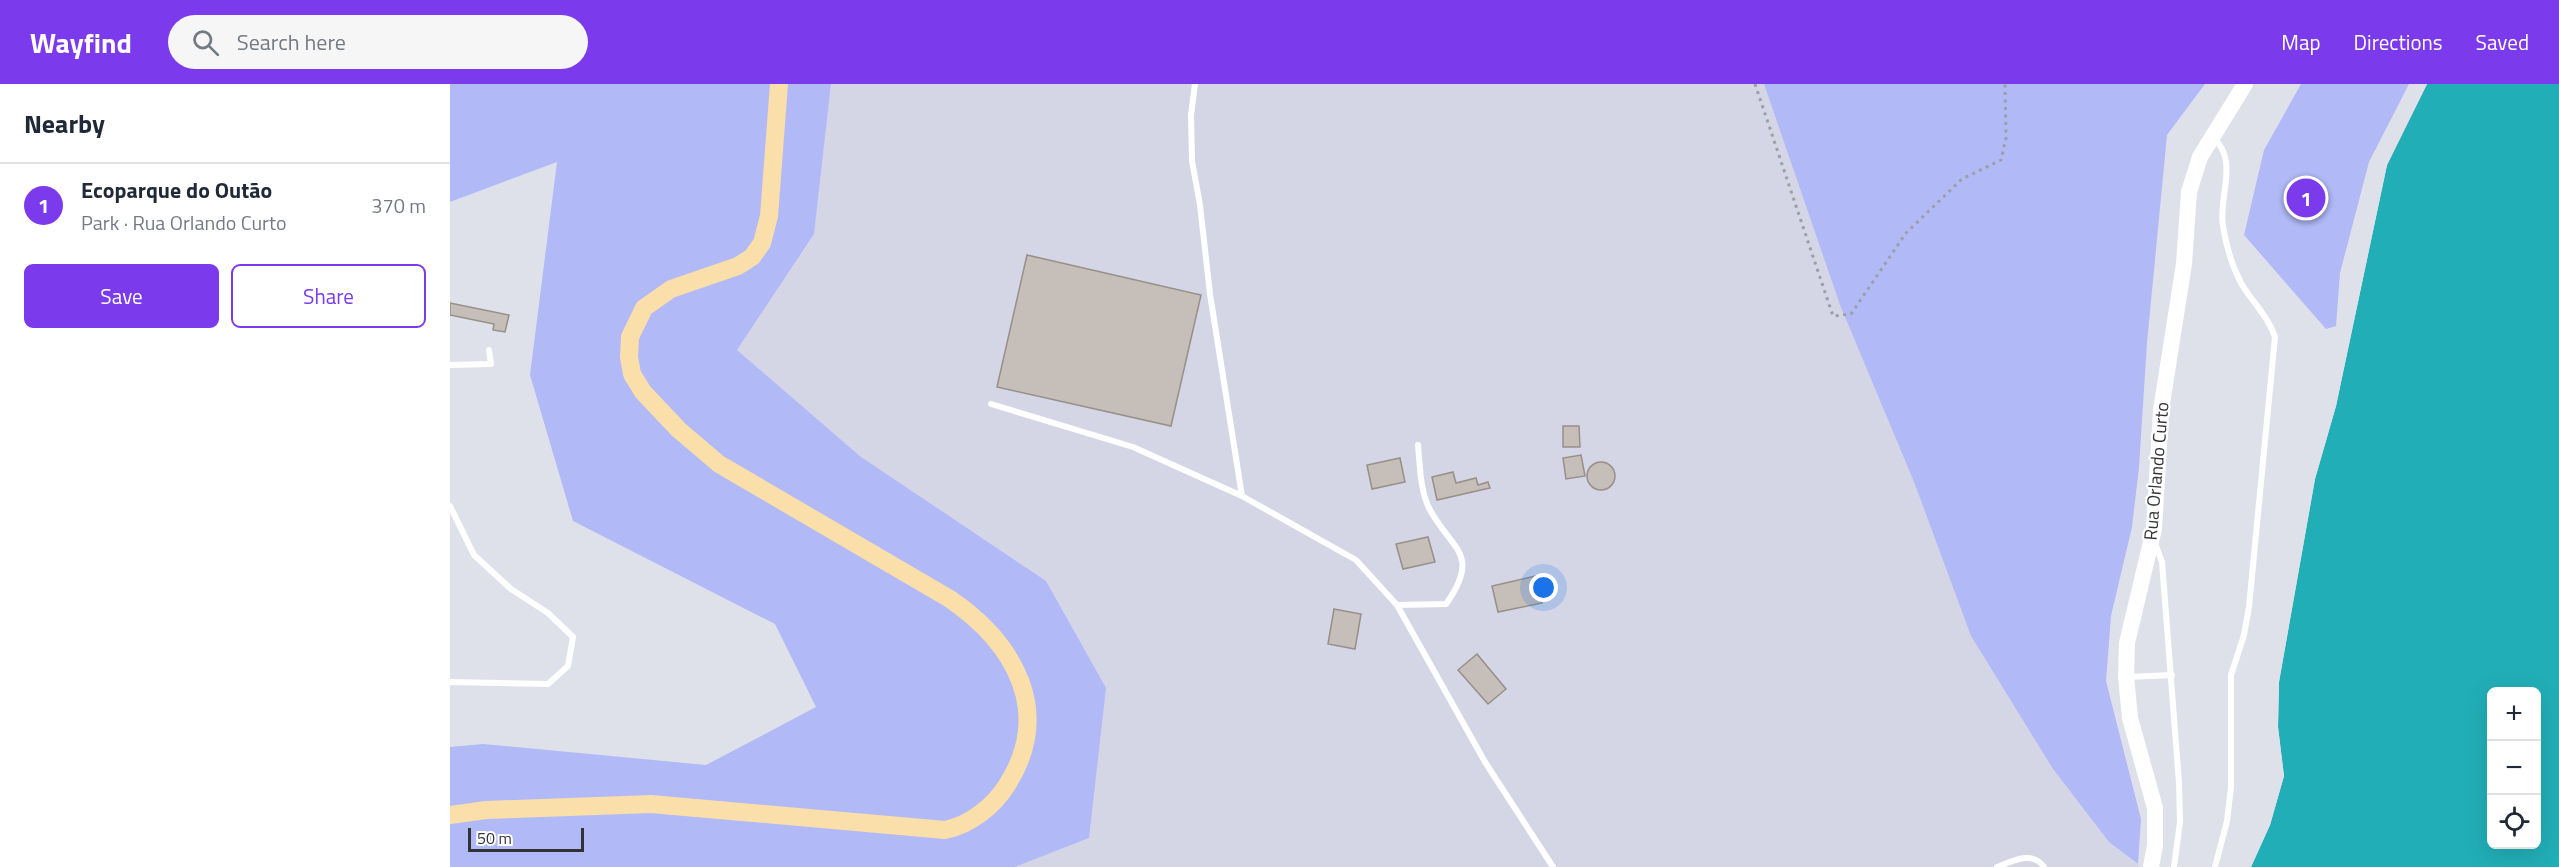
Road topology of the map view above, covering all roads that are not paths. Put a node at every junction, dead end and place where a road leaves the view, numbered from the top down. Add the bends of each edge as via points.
1 (779, 84) edge
2 (1195, 84) edge
3 (2245, 84) edge
4 (2211, 137) junction
5 (489, 350) dead end
6 (450, 365) edge
7 (991, 404) dead end
8 (1418, 445) dead end
9 (1242, 496) junction
10 (450, 506) edge
11 (2152, 540) junction
12 (1397, 605) junction
13 (2172, 675) junction
14 (2126, 677) junction
15 (450, 682) edge
16 (450, 815) edge
17 (1552, 867) edge
18 (1997, 867) edge
19 (2044, 867) edge
20 (2151, 867) edge
21 (2174, 867) edge
22 (2215, 867) edge

1 - 16 main road via 769,216 757,251 738,266 671,289 644,308 630,337 632,374 643,392 679,430 718,464 950,599 983,623 1011,660 1025,694 1027,720 1019,762 992,803 970,820 945,830 651,804
2 - 9 lane via 1192,161
3 - 4 main road, Rua Orlando Curto
4 - 11 main road, Rua Orlando Curto via 2189,192 2184,264 2161,410
4 - 22 lane via 2225,152 2223,224 2230,254 2241,283 2266,317 2275,338 2250,607 2231,675 2231,787
5 - 6 lane via 491,364
7 - 9 lane via 1133,447
8 - 12 lane via 1429,508 1461,552 1461,583 1446,604
9 - 12 lane via 1356,560
10 - 15 lane via 474,555 573,637 568,666 548,684
11 - 13 lane via 2162,562
11 - 14 main road, Rua Orlando Curto via 2131,617
12 - 17 lane via 1485,762
13 - 14 lane
13 - 21 lane via 2180,822
14 - 20 main road, Rua Orlando Curto via 2130,718 2155,808 2156,838
18 - 19 lane via 2023,858 2032,858

